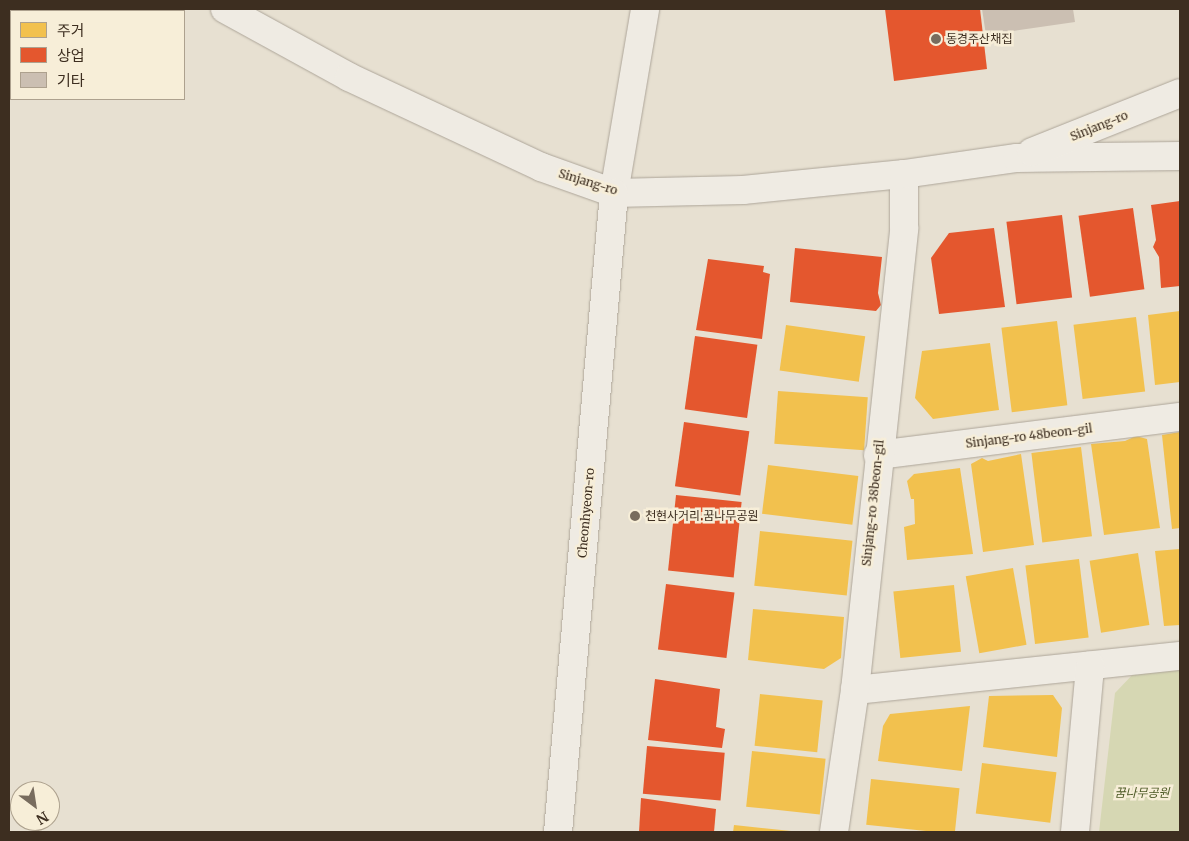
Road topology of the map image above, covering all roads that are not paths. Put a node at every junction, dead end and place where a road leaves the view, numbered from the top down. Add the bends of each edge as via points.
1 (225, 9) edge
2 (645, 9) edge
3 (1180, 93) edge
4 (1180, 156) edge
5 (1017, 158) junction
6 (904, 174) junction
7 (614, 193) junction
8 (1180, 417) edge
9 (878, 455) junction
10 (1180, 656) edge
11 (1090, 666) junction
12 (855, 690) junction
13 (558, 832) edge
14 (834, 832) edge
15 (1075, 832) edge

1 - 7 street, Sinjang-ro via 349,77 542,167
2 - 7 street, Cheonhyeon-ro
3 - 5 street, Sinjang-ro
4 - 5 street, Sinjang-ro
5 - 6 street, Sinjang-ro
6 - 7 street, Sinjang-ro via 743,190
6 - 9 street, Sinjang-ro 38beon-gil via 904,228
7 - 13 street, Cheonhyeon-ro
8 - 9 street, Sinjang-ro 48beon-gil
9 - 12 street, Sinjang-ro 38beon-gil
10 - 11 street
11 - 12 street
11 - 15 street
12 - 14 street, Sinjang-ro 38beon-gil

